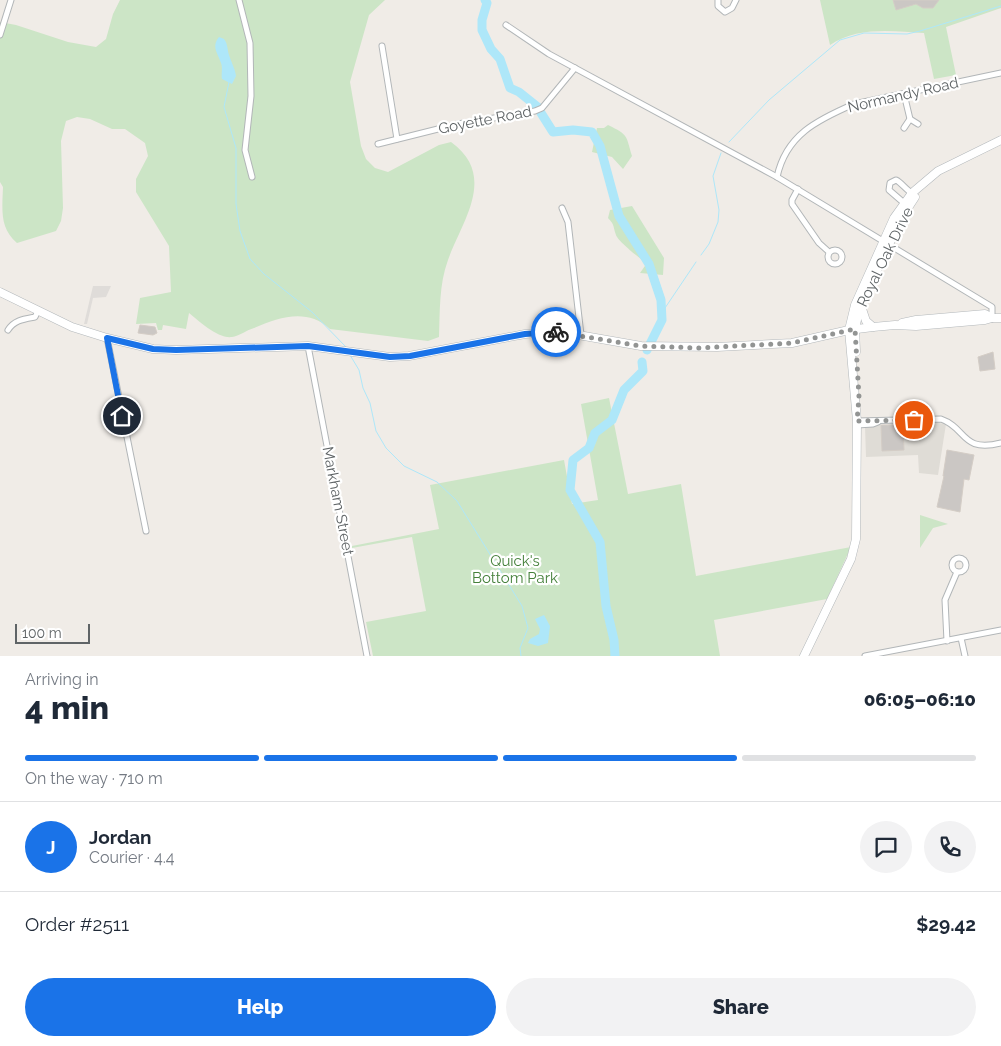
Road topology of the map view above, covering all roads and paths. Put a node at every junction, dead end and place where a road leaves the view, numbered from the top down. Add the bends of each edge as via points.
1 (11, 0) edge
2 (239, 0) edge
3 (718, 0) edge
4 (736, 0) edge
5 (506, 25) dead end
6 (0, 35) edge
7 (382, 46) dead end
8 (575, 68) junction
9 (1001, 73) edge
10 (904, 94) junction
11 (910, 119) junction
12 (918, 124) dead end
13 (904, 128) dead end
14 (398, 138) junction
15 (1001, 140) edge
16 (378, 144) dead end
17 (1001, 144) edge
18 (252, 177) dead end
19 (777, 177) junction
20 (798, 189) junction
21 (912, 193) junction
22 (904, 203) junction
23 (562, 208) dead end
24 (886, 242) junction
25 (828, 252) dead end
26 (0, 292) edge
27 (861, 304) junction
28 (38, 311) junction
29 (997, 318) edge
30 (873, 327) junction
31 (8, 330) dead end
32 (852, 330) junction
33 (581, 335) junction
34 (107, 338) junction
35 (308, 346) junction
36 (857, 421) junction
37 (1001, 443) edge
38 (146, 531) dead end
39 (957, 572) dead end
40 (1001, 630) edge
41 (961, 638) junction
42 (947, 640) junction
43 (878, 655) edge
44 (367, 656) edge
45 (804, 656) edge
46 (865, 656) edge
47 (965, 656) edge

1 - 6 street
2 - 18 street via 250,43 251,96 245,150
3 - 4 street via 718,6 725,12
5 - 8 street
7 - 14 street
8 - 14 street, Goyette Road via 542,108 535,111
8 - 19 street
9 - 10 street, Normandy Road
10 - 11 street
10 - 19 street, Normandy Road via 854,104 813,125 791,144
11 - 12 street
11 - 13 street
14 - 16 street, Goyette Road
15 - 21 main road, Royal Oak Drive via 938,171
17 - 24 main road, Royal Oak Drive via 935,179 910,204
19 - 20 street
20 - 24 street
20 - 25 street via 792,204
21 - 22 main road, Royal Oak Drive
21 - 22 street via 896,180 890,183 889,190
22 - 24 main road, Royal Oak Drive
23 - 33 street via 568,222
24 - 27 main road, Royal Oak Drive
24 - 29 street via 992,308
24 - 32 main road, Royal Oak Drive via 855,305
26 - 28 main road
27 - 30 main road via 866,321
27 - 32 main road, Royal Oak Drive
28 - 31 street via 35,317 17,321
28 - 34 main road via 72,327
29 - 30 main road via 984,314
30 - 32 main road
32 - 33 main road via 792,343 699,348 641,346
32 - 36 main road
33 - 35 main road via 525,334 390,357
34 - 35 main road via 153,349 176,350
34 - 38 street
35 - 44 street, Markham Street
36 - 37 street via 873,424 941,419 952,424 970,442 984,445
36 - 45 main road via 856,539 850,559
39 - 42 street via 946,600
40 - 41 street
41 - 42 street
41 - 47 street
42 - 43 street
43 - 46 street

